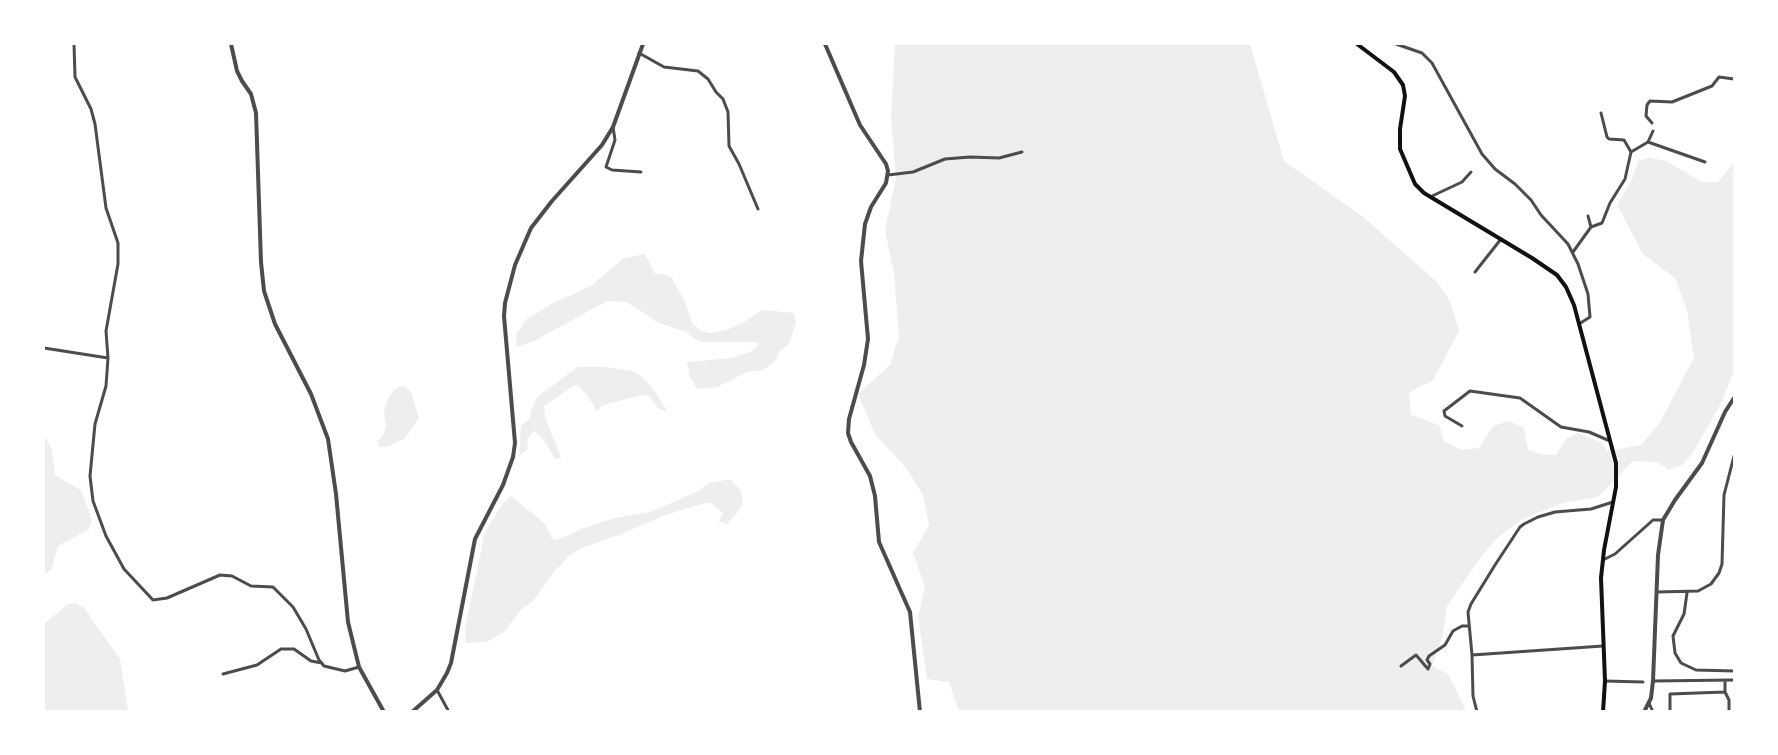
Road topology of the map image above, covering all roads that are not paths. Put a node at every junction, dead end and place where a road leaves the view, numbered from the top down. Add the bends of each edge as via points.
1 (74, 44) edge
2 (231, 44) edge
3 (643, 44) edge
4 (825, 44) edge
5 (1357, 44) edge
6 (1396, 44) edge
7 (639, 53) junction
8 (1734, 79) edge
9 (1601, 113) dead end
10 (1652, 123) dead end
11 (613, 128) junction
12 (1653, 131) dead end
13 (1648, 142) junction
14 (1022, 152) dead end
15 (1631, 152) junction
16 (1705, 162) dead end
17 (641, 172) dead end
18 (1471, 172) dead end
19 (888, 175) junction
20 (1430, 197) junction
21 (758, 209) dead end
22 (1588, 216) dead end
23 (1591, 227) junction
24 (1501, 239) junction
25 (1573, 252) junction
26 (1475, 272) dead end
27 (1579, 324) junction
28 (44, 348) edge
29 (108, 358) junction
30 (1734, 398) edge
31 (1462, 426) dead end
32 (1612, 442) junction
33 (1734, 456) edge
34 (1614, 502) junction
35 (1664, 520) junction
36 (1603, 561) junction
37 (1657, 592) junction
38 (1687, 593) junction
39 (1469, 626) junction
40 (1603, 646) junction
41 (1472, 655) junction
42 (322, 663) junction
43 (1401, 666) dead end
44 (359, 667) junction
45 (1734, 671) edge
46 (223, 674) dead end
47 (1725, 680) junction
48 (1734, 680) edge
49 (1605, 681) junction
50 (1653, 681) junction
51 (1642, 682) dead end
52 (437, 690) junction
53 (1725, 692) junction
54 (1649, 703) junction
55 (384, 711) edge
56 (412, 711) edge
57 (449, 711) edge
58 (920, 711) edge
59 (1477, 711) edge
60 (1603, 711) edge
61 (1644, 711) edge
62 (1653, 711) edge
63 (1671, 711) edge
64 (1729, 711) edge

1 - 29 street via 75,77 95,124 106,208 118,243 106,331
2 - 44 street via 237,71 251,94 256,113 264,291 275,324 311,394 328,439 348,622
3 - 7 street
4 - 19 street via 860,125 886,164
5 - 20 main road via 1394,72 1403,85 1400,149 1413,182
6 - 25 street via 1422,52 1432,63 1482,154 1531,200
7 - 11 street
7 - 21 street via 664,67 698,71 708,79 723,99 728,112 729,146
8 - 10 street via 1719,77 1712,86 1672,102 1650,101 1646,116
9 - 15 street via 1607,137 1624,140
11 - 17 street via 615,140 606,167
11 - 52 street via 531,228 510,279 504,316 513,457 504,485 475,539 451,663
12 - 13 street
13 - 15 street
13 - 16 street
14 - 19 street via 999,158 945,159 913,172
15 - 23 street via 1625,179 1602,224
18 - 20 street via 1462,182
19 - 58 street via 865,224 861,261 868,339 848,433 870,477 879,542 910,612
20 - 24 main road
22 - 23 street
23 - 25 street
24 - 26 street
24 - 27 main road via 1557,275 1571,297
25 - 27 street via 1588,294 1590,317
27 - 32 main road
28 - 29 street
29 - 42 street via 106,386 93,436 90,476 93,501 124,569 153,600 167,598 220,575 232,576 251,586 273,587 293,607
30 - 35 street via 1702,464
31 - 32 street via 1445,416 1444,411 1470,391 1520,399 1562,427
32 - 34 main road via 1617,463
33 - 38 street via 1724,495 1721,569 1707,587
34 - 36 main road
34 - 39 street via 1591,510 1555,512 1520,527 1471,604
35 - 36 street via 1653,520
35 - 37 street
36 - 40 main road
37 - 38 street
37 - 50 street
38 - 45 street via 1684,614 1673,636 1681,663 1696,670
39 - 41 street
39 - 43 street via 1453,631 1445,645 1429,656 1430,668 1416,655
40 - 41 street
40 - 49 main road
41 - 59 street
42 - 44 street via 345,671
42 - 46 street via 315,663 294,649 281,649 257,665
44 - 55 street
47 - 48 street
47 - 50 street
47 - 53 street
49 - 51 street
49 - 60 main road
50 - 54 street
52 - 56 street
52 - 57 street
53 - 63 street via 1670,694
53 - 64 street
54 - 61 street
54 - 62 street

